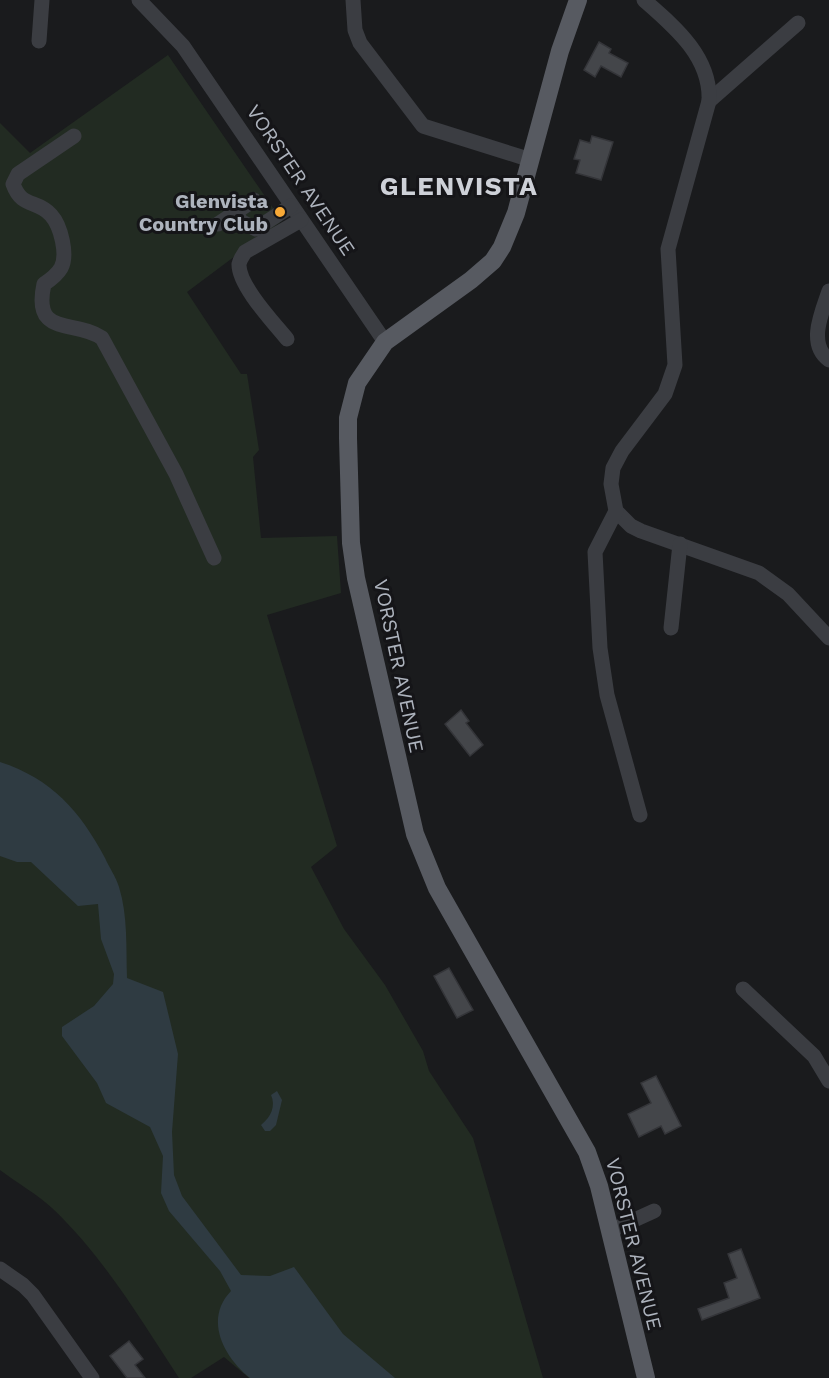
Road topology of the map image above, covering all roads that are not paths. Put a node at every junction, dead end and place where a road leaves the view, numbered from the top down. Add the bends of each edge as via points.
1 (42, 0) edge
2 (139, 0) edge
3 (353, 0) edge
4 (578, 0) edge
5 (644, 0) edge
6 (798, 23) dead end
7 (39, 41) dead end
8 (710, 101) junction
9 (74, 136) dead end
10 (531, 160) junction
11 (254, 200) dead end
12 (291, 206) junction
13 (235, 213) junction
14 (301, 220) junction
15 (218, 224) dead end
16 (829, 291) edge
17 (287, 339) dead end
18 (385, 342) junction
19 (829, 360) edge
20 (616, 511) junction
21 (680, 544) junction
22 (214, 558) dead end
23 (671, 628) dead end
24 (829, 638) edge
25 (640, 815) dead end
26 (743, 989) dead end
27 (829, 1081) edge
28 (654, 1211) dead end
29 (610, 1232) junction
30 (0, 1269) edge
31 (92, 1378) edge
32 (646, 1378) edge

1 - 7 street
2 - 12 street, VORSTER AVENUE via 183,46
3 - 10 street via 360,43 423,126
4 - 10 main road
5 - 8 street via 700,58 708,77
6 - 8 street
8 - 20 street via 668,249 675,365 665,394 613,468 611,484
9 - 22 street via 18,174 13,184 20,198 51,215 59,228 62,267 44,284 42,305 46,317 54,324 102,338 176,474
10 - 18 main road via 516,213 493,261
11 - 13 street
12 - 13 street via 256,229
12 - 14 street, VORSTER AVENUE
13 - 15 street
14 - 17 street via 245,252 239,267 249,288
14 - 18 street, VORSTER AVENUE
16 - 19 street via 818,334 823,356
18 - 29 main road, VORSTER AVENUE via 357,383 348,418 351,543 410,814 437,888 587,1152
20 - 21 street via 631,526
20 - 25 street via 595,552 600,648 607,695
21 - 23 street
21 - 24 street via 759,573 788,594
26 - 27 street via 814,1056
28 - 29 street
29 - 32 main road, VORSTER AVENUE
30 - 31 street via 33,1295

